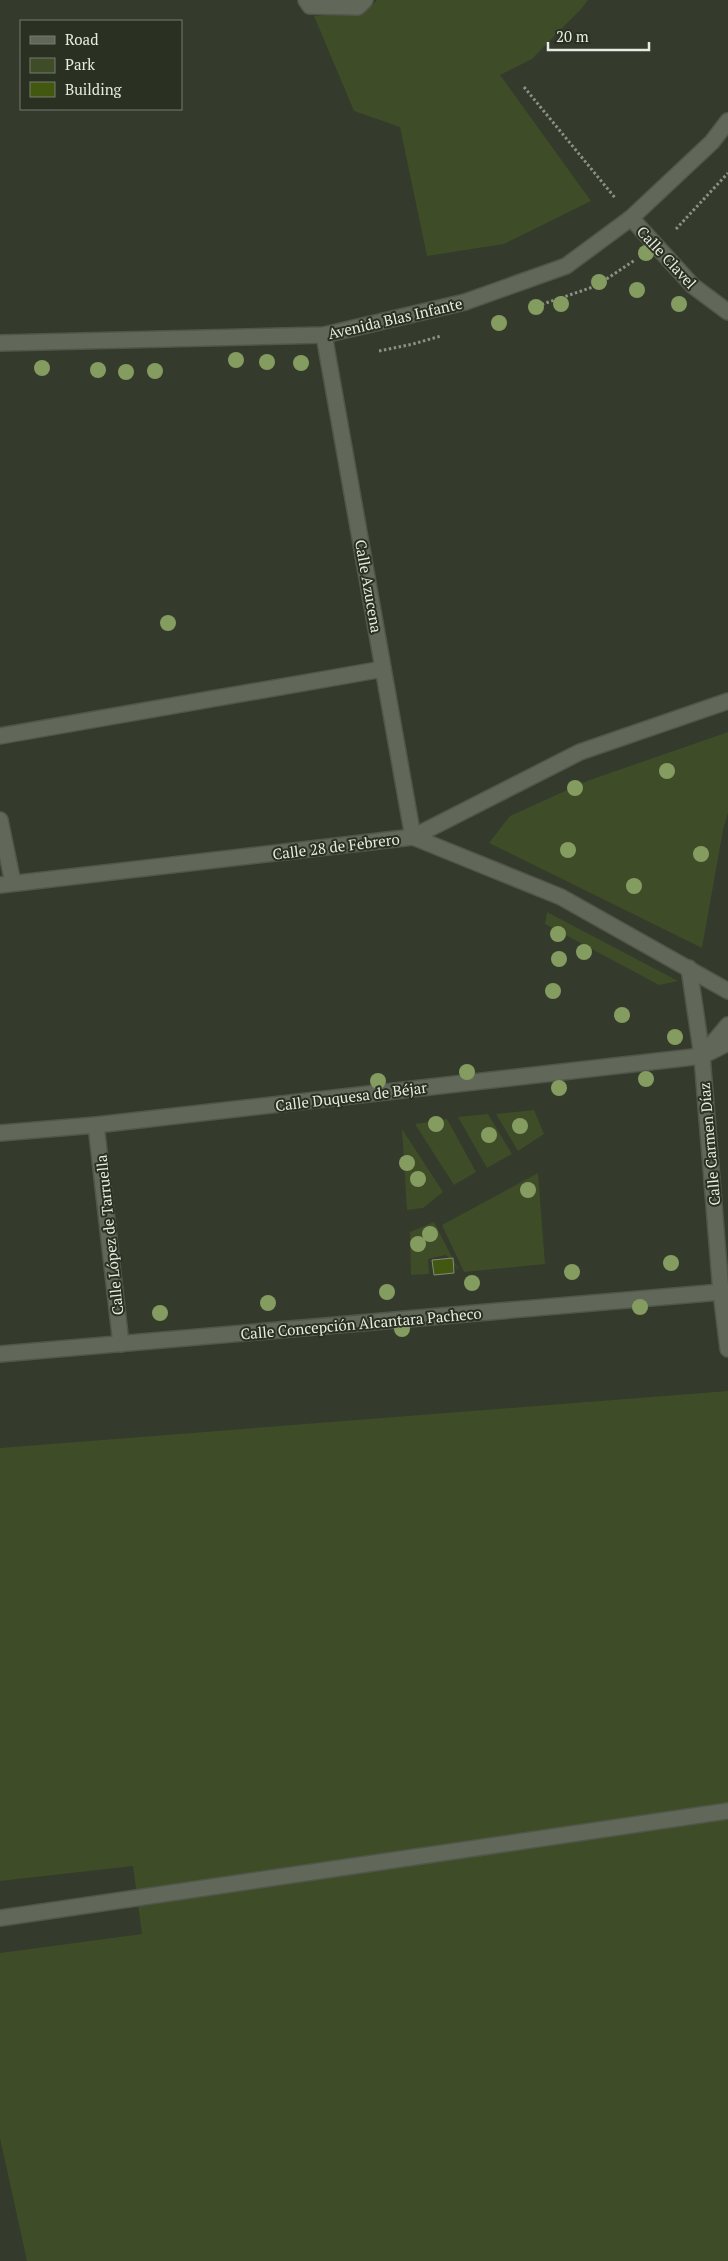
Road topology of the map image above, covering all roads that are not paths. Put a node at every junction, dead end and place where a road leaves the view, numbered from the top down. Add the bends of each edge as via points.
1 (306, 0) edge
2 (364, 0) edge
3 (728, 121) edge
4 (631, 218) junction
5 (728, 312) edge
6 (324, 334) junction
7 (0, 343) edge
8 (383, 669) junction
9 (728, 701) edge
10 (0, 736) edge
11 (0, 820) edge
12 (413, 837) junction
13 (6, 884) edge
14 (688, 968) junction
15 (728, 991) edge
16 (728, 1025) edge
17 (728, 1043) edge
18 (702, 1056) junction
19 (96, 1125) junction
20 (0, 1132) edge
21 (721, 1292) junction
22 (121, 1344) junction
23 (728, 1349) edge
24 (0, 1354) edge
25 (728, 1811) edge
26 (0, 1918) edge

1 - 2 street via 310,6 358,7
3 - 4 street, Avenida Blas Infante via 712,142
4 - 5 street, Calle Clavel via 693,286
4 - 6 street, Avenida Blas Infante via 566,266 465,302
6 - 7 street, Avenida Blas Infante
6 - 8 street, Calle Azucena
8 - 10 street
8 - 12 street, Calle Azucena
9 - 12 street via 580,752
11 - 13 street
12 - 13 street, Calle 28 de Febrero
12 - 14 street, Calle 28 de Febrero via 561,897
14 - 15 street, Calle 28 de Febrero
14 - 18 street, Calle Carmen Díaz
16 - 18 street
17 - 18 street
18 - 19 street, Calle Duquesa de Béjar
18 - 21 street, Calle Carmen Díaz
19 - 20 street, Calle Duquesa de Béjar
19 - 22 street, Calle López de Tarruella
21 - 22 street, Calle Concepción Alcantara Pacheco
21 - 23 street, Calle Carmen Díaz
22 - 24 street, Calle Concepción Alcantara Pacheco
25 - 26 street

